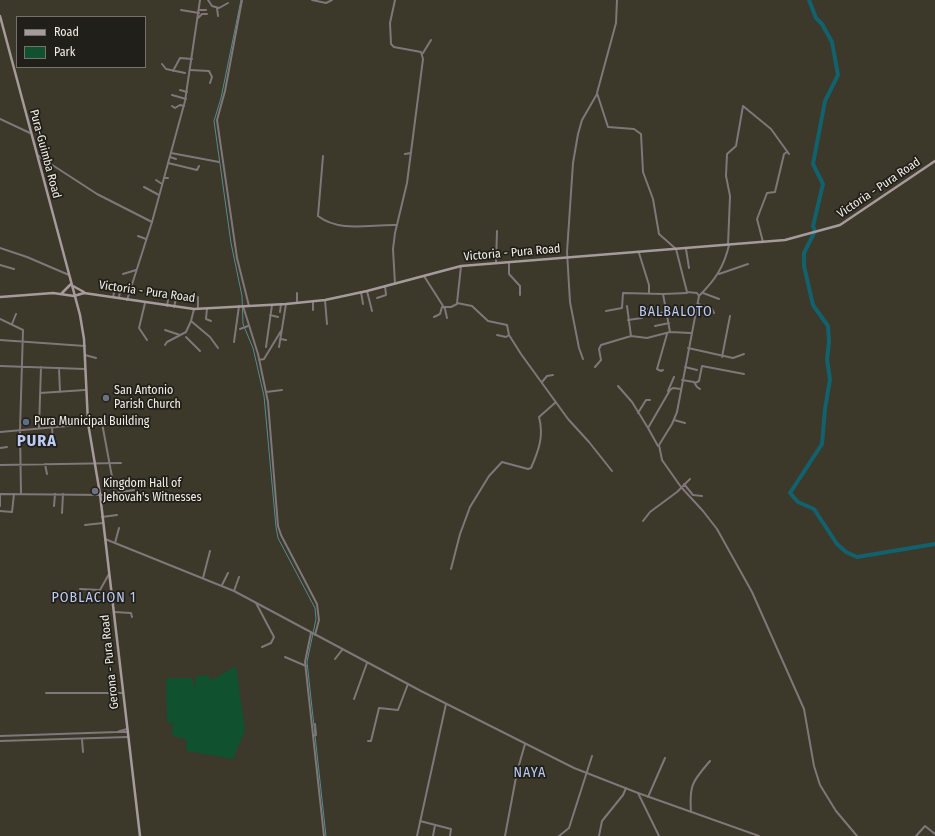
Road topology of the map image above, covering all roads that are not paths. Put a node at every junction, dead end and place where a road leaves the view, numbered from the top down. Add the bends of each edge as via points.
1 (200, 0) edge
2 (208, 0) edge
3 (242, 0) edge
4 (312, 0) edge
5 (332, 0) edge
6 (395, 0) edge
7 (617, 0) edge
8 (228, 3) dead end
9 (217, 8) junction
10 (181, 10) dead end
11 (206, 10) dead end
12 (199, 12) junction
13 (206, 14) dead end
14 (0, 16) edge
15 (218, 16) dead end
16 (198, 18) junction
17 (431, 40) dead end
18 (423, 53) junction
19 (192, 59) junction
20 (162, 64) dead end
21 (173, 70) junction
22 (190, 70) junction
23 (185, 73) dead end
24 (210, 83) dead end
25 (180, 90) dead end
26 (187, 92) junction
27 (597, 94) junction
28 (172, 95) dead end
29 (186, 99) junction
30 (172, 106) dead end
31 (184, 106) junction
32 (0, 119) edge
33 (30, 133) junction
34 (171, 153) junction
35 (411, 153) junction
36 (36, 154) junction
37 (405, 154) dead end
38 (323, 156) dead end
39 (170, 157) junction
40 (176, 159) dead end
41 (935, 161) edge
42 (219, 162) dead end
43 (168, 163) junction
44 (199, 166) dead end
45 (164, 178) junction
46 (168, 178) dead end
47 (156, 180) dead end
48 (162, 184) junction
49 (144, 187) dead end
50 (159, 195) junction
51 (152, 222) junction
52 (397, 225) junction
53 (497, 231) dead end
54 (138, 236) dead end
55 (146, 239) junction
56 (763, 242) junction
57 (728, 245) junction
58 (1, 249) edge
59 (686, 249) junction
60 (676, 250) junction
61 (639, 253) junction
62 (0, 254) edge
63 (567, 258) junction
64 (509, 262) junction
65 (496, 263) junction
66 (748, 264) dead end
67 (0, 265) edge
68 (461, 266) junction
69 (689, 268) dead end
70 (14, 269) dead end
71 (136, 270) junction
72 (123, 274) dead end
73 (719, 274) junction
74 (69, 275) junction
75 (424, 276) junction
76 (71, 283) junction
77 (395, 284) junction
78 (126, 286) dead end
79 (385, 286) junction
80 (131, 287) junction
81 (115, 289) dead end
82 (120, 291) dead end
83 (367, 291) junction
84 (361, 292) junction
85 (687, 292) junction
86 (703, 292) junction
87 (61, 293) junction
88 (84, 293) junction
89 (297, 293) dead end
90 (520, 294) dead end
91 (649, 294) junction
92 (663, 294) junction
93 (698, 294) junction
94 (74, 296) junction
95 (0, 297) edge
96 (113, 297) junction
97 (198, 297) dead end
98 (119, 298) junction
99 (378, 298) dead end
100 (176, 299) dead end
101 (719, 299) dead end
102 (127, 300) junction
103 (168, 300) dead end
104 (325, 300) junction
105 (313, 302) junction
106 (145, 303) junction
107 (297, 303) junction
108 (281, 304) junction
109 (286, 304) junction
110 (362, 304) dead end
111 (457, 304) junction
112 (698, 304) junction
113 (272, 305) junction
114 (166, 306) junction
115 (239, 306) junction
116 (243, 306) junction
117 (249, 306) junction
118 (627, 306) dead end
119 (443, 307) junction
120 (174, 308) junction
121 (207, 308) junction
122 (196, 309) junction
123 (640, 309) dead end
124 (313, 310) dead end
125 (372, 311) dead end
126 (606, 311) dead end
127 (280, 312) dead end
128 (666, 312) junction
129 (714, 313) dead end
130 (16, 314) dead end
131 (270, 316) junction
132 (730, 316) dead end
133 (278, 317) dead end
134 (434, 317) dead end
135 (447, 318) dead end
136 (642, 318) dead end
137 (0, 319) edge
138 (628, 320) junction
139 (191, 321) junction
140 (211, 321) dead end
141 (668, 323) junction
142 (12, 324) junction
143 (327, 324) dead end
144 (248, 326) junction
145 (655, 326) dead end
146 (240, 329) dead end
147 (282, 329) junction
148 (165, 330) dead end
149 (186, 332) junction
150 (670, 332) junction
151 (691, 333) junction
152 (667, 334) junction
153 (180, 335) junction
154 (497, 335) dead end
155 (510, 335) junction
156 (630, 336) junction
157 (280, 339) junction
158 (0, 340) edge
159 (148, 340) dead end
160 (286, 340) dead end
161 (21, 342) junction
162 (234, 342) dead end
163 (165, 345) dead end
164 (85, 346) junction
165 (266, 347) dead end
166 (279, 347) dead end
167 (218, 348) dead end
168 (688, 348) junction
169 (200, 351) dead end
170 (744, 354) dead end
171 (85, 355) junction
172 (722, 357) junction
173 (96, 358) dead end
174 (583, 359) dead end
175 (259, 360) junction
176 (0, 366) edge
177 (20, 366) junction
178 (41, 367) junction
179 (594, 367) dead end
180 (685, 367) junction
181 (60, 368) junction
182 (85, 369) junction
183 (663, 370) dead end
184 (697, 370) dead end
185 (744, 374) dead end
186 (553, 375) dead end
187 (674, 377) dead end
188 (682, 380) junction
189 (542, 382) junction
190 (695, 383) junction
191 (618, 386) dead end
192 (700, 389) dead end
193 (85, 390) junction
194 (282, 390) dead end
195 (681, 390) junction
196 (60, 392) junction
197 (266, 392) junction
198 (40, 393) junction
199 (667, 396) junction
200 (650, 400) dead end
201 (556, 402) junction
202 (638, 412) junction
203 (674, 420) junction
204 (88, 423) junction
205 (685, 423) dead end
206 (52, 426) junction
207 (39, 428) junction
208 (648, 428) junction
209 (20, 430) junction
210 (0, 432) edge
211 (53, 446) dead end
212 (658, 446) junction
213 (7, 447) dead end
214 (0, 448) edge
215 (110, 463) junction
216 (120, 463) dead end
217 (21, 464) junction
218 (46, 464) junction
219 (95, 464) junction
220 (0, 465) edge
221 (612, 471) dead end
222 (47, 474) dead end
223 (690, 479) dead end
224 (684, 484) junction
225 (681, 487) junction
226 (134, 490) dead end
227 (115, 493) junction
228 (0, 494) edge
229 (14, 494) junction
230 (21, 494) junction
231 (55, 494) junction
232 (63, 494) junction
233 (100, 494) junction
234 (702, 496) dead end
235 (0, 506) edge
236 (54, 506) dead end
237 (0, 511) edge
238 (62, 513) dead end
239 (117, 515) dead end
240 (102, 517) junction
241 (643, 521) dead end
242 (103, 523) junction
243 (85, 525) dead end
244 (119, 528) dead end
245 (105, 539) junction
246 (115, 543) junction
247 (210, 551) dead end
248 (451, 569) dead end
249 (110, 573) junction
250 (228, 573) dead end
251 (239, 577) dead end
252 (203, 578) junction
253 (222, 585) junction
254 (80, 589) dead end
255 (234, 591) junction
256 (255, 602) junction
257 (114, 612) junction
258 (132, 617) dead end
259 (311, 633) junction
260 (315, 635) junction
261 (262, 647) dead end
262 (342, 650) junction
263 (285, 657) dead end
264 (335, 659) dead end
265 (367, 663) junction
266 (306, 666) junction
267 (408, 684) junction
268 (46, 693) dead end
269 (122, 693) junction
270 (354, 699) dead end
271 (446, 704) junction
272 (315, 724) dead end
273 (127, 731) junction
274 (314, 735) junction
275 (0, 736) edge
276 (128, 737) junction
277 (82, 739) junction
278 (0, 741) edge
279 (368, 741) dead end
280 (525, 744) junction
281 (83, 752) dead end
282 (592, 756) dead end
283 (665, 758) dead end
284 (710, 761) dead end
285 (587, 773) junction
286 (626, 788) junction
287 (638, 793) junction
288 (648, 797) junction
289 (691, 812) junction
290 (420, 821) junction
291 (435, 825) junction
292 (750, 833) junction
293 (935, 834) edge
294 (140, 836) edge
295 (324, 836) edge
296 (417, 836) edge
297 (432, 836) edge
298 (450, 836) edge
299 (505, 836) edge
300 (559, 836) edge
301 (599, 836) edge
302 (658, 836) edge
303 (749, 836) edge
304 (759, 836) edge
305 (857, 836) edge
306 (916, 836) edge

1 - 12 street
2 - 9 street
3 - 117 street via 217,120 237,258
4 - 5 street via 326,3
6 - 18 street via 390,23 391,44 394,47
7 - 27 street via 616,24
8 - 9 street
9 - 15 street
10 - 12 street
11 - 12 street
12 - 16 street
13 - 16 street
14 - 33 main road, Pura-Guimba Road
16 - 19 street
17 - 18 street
18 - 35 street
19 - 21 street via 180,58
19 - 22 street
20 - 21 street via 166,69
21 - 23 street
22 - 24 street via 209,71 212,77
22 - 26 street
25 - 26 street
26 - 29 street
27 - 60 street via 608,127 635,129 642,134 643,172 653,199 659,234
27 - 63 street via 582,120 578,134 573,166
28 - 29 street
29 - 31 street
30 - 31 street
31 - 34 street
32 - 33 street
33 - 36 main road, Pura-Guimba Road
34 - 39 street
34 - 42 street
35 - 37 street
35 - 52 street
36 - 51 street via 97,194
36 - 74 main road, Pura-Guimba Road
38 - 52 street via 318,216 347,226
39 - 40 street
39 - 43 street
41 - 56 main road, Victoria - Pura Road via 840,225 809,235
43 - 44 street via 197,170
43 - 45 street
45 - 46 street
45 - 48 street
47 - 48 street
48 - 50 street
49 - 50 street
50 - 51 street
51 - 55 street
52 - 77 street via 393,248
53 - 65 street
54 - 55 street
55 - 71 street
56 - 57 main road, Victoria - Pura Road
56 - 57 street via 757,219 758,213 767,193 774,192 785,153 788,153 771,129 743,106 736,146 727,154 726,179 730,196
57 - 59 main road, Victoria - Pura Road
57 - 73 street via 725,262
58 - 62 street
58 - 74 street
59 - 60 main road, Victoria - Pura Road
59 - 69 street
60 - 61 main road, Victoria - Pura Road
60 - 85 street
61 - 63 main road, Victoria - Pura Road
61 - 91 street via 649,285
63 - 64 main road, Victoria - Pura Road
63 - 174 street via 570,299
64 - 65 main road, Victoria - Pura Road
64 - 90 street via 509,274 520,286
65 - 68 main road, Victoria - Pura Road
66 - 73 street
67 - 70 street
68 - 75 main road, Victoria - Pura Road
68 - 111 street
71 - 72 street
71 - 80 street
73 - 86 street
74 - 76 main road, Pura-Guimba Road
75 - 77 main road, Victoria - Pura Road
75 - 119 street
76 - 87 main road
76 - 88 main road via 75,289
76 - 94 main road, Pura-Guimba Road
77 - 79 main road, Victoria - Pura Road
78 - 80 street
79 - 83 main road, Victoria - Pura Road
79 - 99 street via 387,294
80 - 102 street
81 - 96 street
82 - 98 street
83 - 84 main road, Victoria - Pura Road
83 - 125 street
84 - 104 main road, Victoria - Pura Road
84 - 110 street
85 - 92 street
85 - 93 street
86 - 93 street
86 - 101 street
87 - 94 main road
87 - 95 main road
88 - 94 main road, Victoria - Pura Road
88 - 96 main road, Victoria - Pura Road
89 - 107 street
91 - 92 street
91 - 126 street via 622,293 622,308
92 - 128 street
93 - 112 street
94 - 164 main road, Gerona - Pura Road
96 - 98 main road, Victoria - Pura Road
97 - 122 street
98 - 102 main road, Victoria - Pura Road
100 - 120 street
102 - 106 main road, Victoria - Pura Road
103 - 114 street
104 - 105 main road, Victoria - Pura Road
104 - 143 street
105 - 107 main road, Victoria - Pura Road
105 - 124 street
106 - 114 main road, Victoria - Pura Road
106 - 159 street via 139,328
107 - 109 main road, Victoria - Pura Road
108 - 109 main road, Victoria - Pura Road
108 - 113 main road, Victoria - Pura Road
108 - 127 street
109 - 147 street
111 - 119 street via 453,307
111 - 155 street via 472,306 488,321 507,325
112 - 129 street via 712,309
112 - 151 street
113 - 117 main road, Victoria - Pura Road
113 - 131 street
114 - 120 main road, Victoria - Pura Road
115 - 116 main road, Victoria - Pura Road
115 - 121 main road, Victoria - Pura Road
115 - 162 street
116 - 117 main road, Victoria - Pura Road
116 - 144 street
118 - 138 street
119 - 134 street via 440,314
119 - 135 street
120 - 122 main road, Victoria - Pura Road
121 - 122 main road, Victoria - Pura Road
121 - 140 street via 206,319
122 - 139 street
123 - 128 street via 648,309 654,314
128 - 141 street
130 - 142 street
131 - 133 street
131 - 165 street
132 - 172 street
136 - 138 street
137 - 142 street
138 - 156 street
139 - 149 street
139 - 167 street via 210,337
141 - 145 street
141 - 150 street
142 - 161 street via 22,330
144 - 146 street
144 - 175 street
147 - 157 street
147 - 175 street via 264,359
148 - 153 street
149 - 153 street
149 - 169 street via 185,339
150 - 151 street
150 - 152 street
151 - 168 street
152 - 156 street via 647,338
152 - 183 street via 657,369
153 - 163 street
154 - 155 street
155 - 189 street
156 - 179 street via 601,345 601,360
157 - 160 street
157 - 166 street
158 - 161 street
161 - 164 street
161 - 177 street
164 - 171 main road, Gerona - Pura Road
168 - 172 street
168 - 180 street
170 - 172 street via 736,358
171 - 173 street
171 - 182 main road, Gerona - Pura Road
175 - 197 street
176 - 177 street
177 - 178 street
177 - 209 street
178 - 181 street
178 - 198 street
180 - 184 street
180 - 188 street
181 - 182 street
181 - 196 street
182 - 193 main road, Gerona - Pura Road
185 - 190 street via 702,366 699,381
186 - 189 street via 547,376
187 - 199 street
188 - 190 street
188 - 195 street
189 - 201 street
190 - 192 street
191 - 202 street
193 - 196 street
193 - 204 main road, Gerona - Pura Road
194 - 197 street
195 - 199 street via 672,388
195 - 203 street
196 - 198 street
197 - 260 street via 278,526 317,604 319,620
198 - 207 street
199 - 208 street
200 - 202 street via 647,400
201 - 221 street
201 - 248 street via 538,417 542,427 541,442 531,468 502,462 489,476 470,507
202 - 208 street
203 - 205 street
203 - 212 street
204 - 206 street
204 - 215 street via 103,424
204 - 219 main road, Gerona - Pura Road
206 - 207 street
206 - 211 street
207 - 209 street
208 - 212 street
209 - 210 street
209 - 217 street
212 - 225 street via 663,462
213 - 214 street
215 - 216 street
215 - 219 street
215 - 227 street
217 - 218 street
217 - 220 street
217 - 230 street
218 - 219 street
218 - 222 street
219 - 233 main road, Gerona - Pura Road
223 - 224 street
224 - 225 street
224 - 234 street via 693,495
225 - 241 street via 678,492 650,512
225 - 305 street via 717,529 752,592 804,709 820,785 836,811
226 - 227 street
227 - 233 street
228 - 229 street
228 - 235 street
229 - 230 street
229 - 237 street via 12,512
230 - 231 street
231 - 232 street
231 - 236 street
232 - 233 street
232 - 238 street
233 - 240 main road, Gerona - Pura Road
239 - 240 street
240 - 242 main road, Gerona - Pura Road
242 - 243 street
242 - 245 main road, Gerona - Pura Road
244 - 246 street
245 - 246 street
245 - 249 main road, Gerona - Pura Road
246 - 252 street
247 - 252 street
249 - 254 street via 100,590
249 - 257 main road, Gerona - Pura Road
250 - 253 street
251 - 255 street
252 - 253 street
253 - 255 street
255 - 256 street
256 - 259 street
256 - 261 street via 274,637 271,643
257 - 258 street via 130,613
257 - 269 main road, Gerona - Pura Road
259 - 260 street
259 - 266 street via 306,652
260 - 262 street
262 - 264 street
262 - 265 street
263 - 266 street
265 - 267 street
265 - 270 street
266 - 274 street
267 - 271 street
267 - 279 street via 398,710 379,708 374,733 371,741
268 - 269 street
269 - 273 main road, Gerona - Pura Road
271 - 280 street
271 - 290 street
272 - 274 street
273 - 275 street
273 - 276 main road, Gerona - Pura Road
274 - 295 street
276 - 277 street
276 - 294 main road, Gerona - Pura Road
277 - 278 street
277 - 281 street
280 - 285 street
280 - 299 street
282 - 285 street
283 - 288 street
284 - 289 street via 691,786
285 - 286 street
285 - 300 street via 569,828
286 - 287 street
286 - 301 street via 602,821
287 - 288 street
287 - 302 street
288 - 289 street
289 - 292 street
290 - 291 street
290 - 296 street
291 - 297 street
291 - 298 street via 451,829
292 - 303 street
292 - 304 street
293 - 306 street via 925,826

